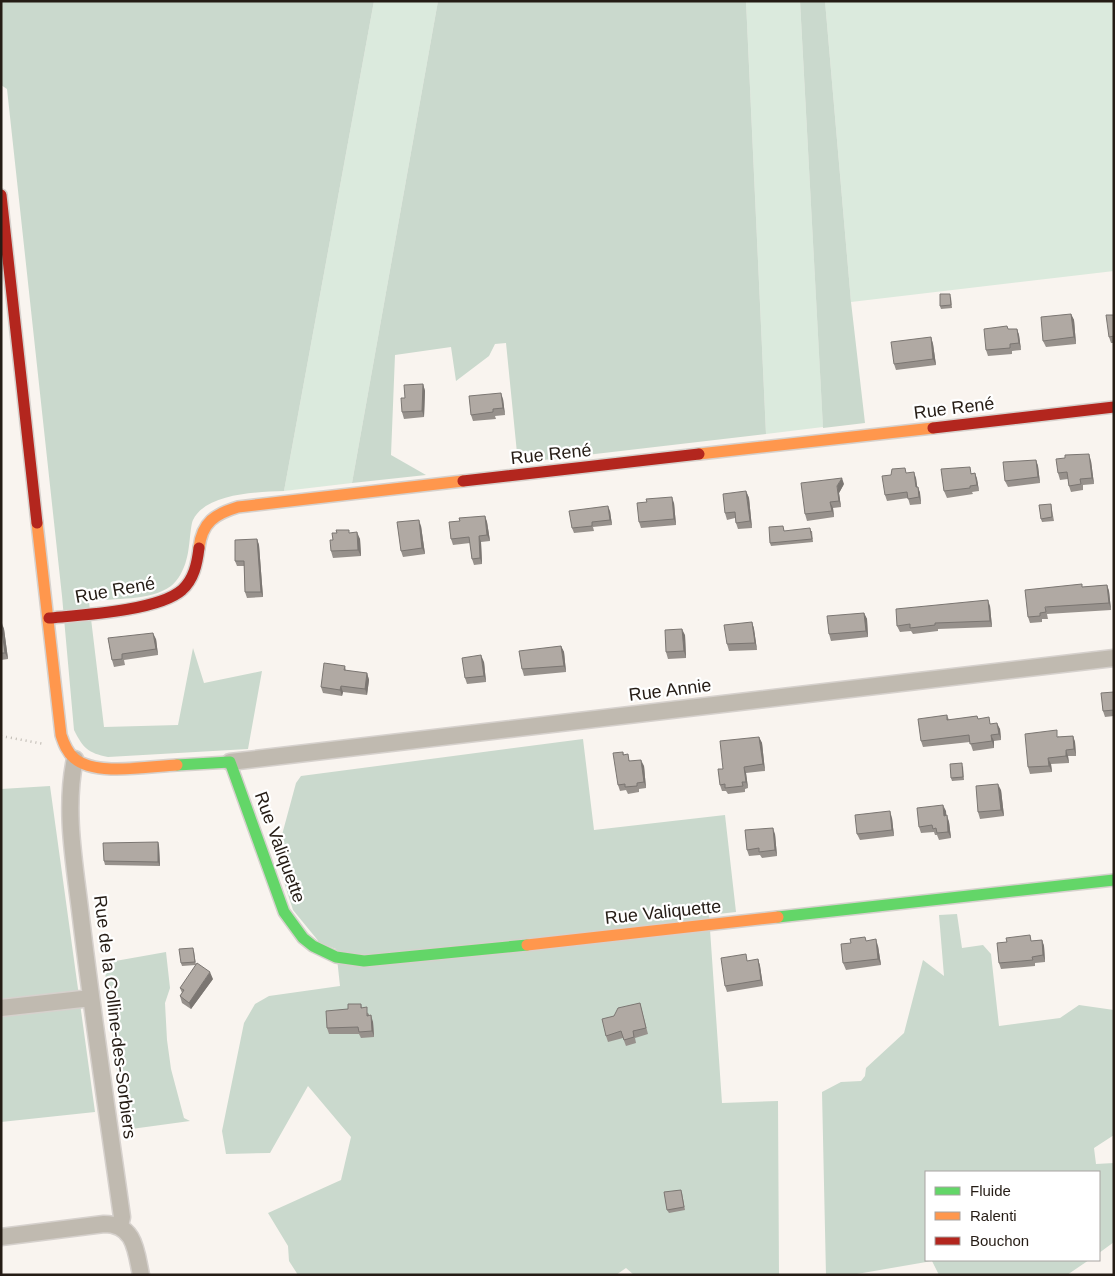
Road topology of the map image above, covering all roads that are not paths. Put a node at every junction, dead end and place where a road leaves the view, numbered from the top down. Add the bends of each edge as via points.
1 (1, 196) edge
2 (1114, 407) edge
3 (49, 618) junction
4 (1114, 658) edge
5 (75, 759) junction
6 (230, 762) junction
7 (1114, 880) edge
8 (91, 998) junction
9 (1, 1008) edge
10 (120, 1226) junction
11 (1, 1237) edge
12 (141, 1275) edge

1 - 3 street
2 - 3 street, Rue René via 238,506 219,511 207,520 200,534 194,572 186,586 174,596 143,605
3 - 5 street via 61,735 66,750
4 - 6 street, Rue Annie
5 - 6 street via 102,769
5 - 8 street, Rue de la Colline-des-Sorbiers via 71,812
6 - 7 street, Rue Valiquette via 275,890 291,924 311,947 351,961 381,961
8 - 9 street
8 - 10 street, Rue de la Colline-des-Sorbiers via 122,1217
10 - 11 street via 104,1224
10 - 12 street via 133,1242

